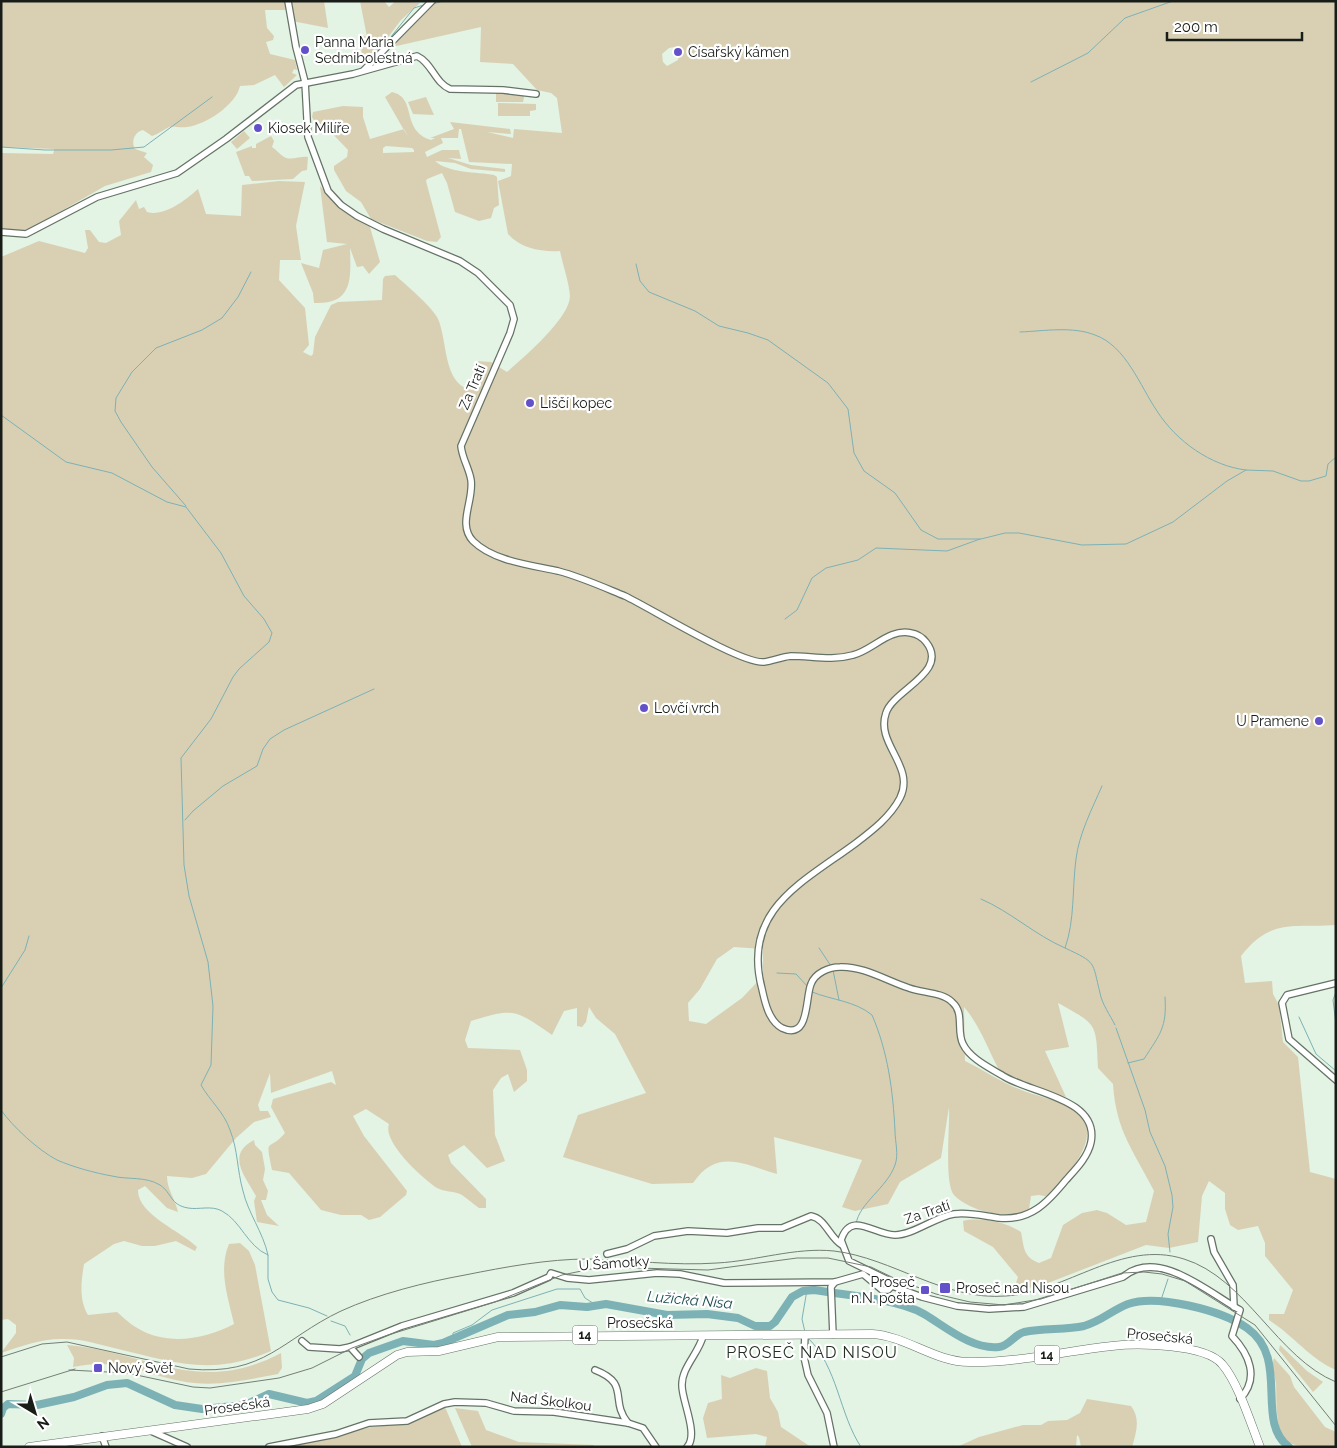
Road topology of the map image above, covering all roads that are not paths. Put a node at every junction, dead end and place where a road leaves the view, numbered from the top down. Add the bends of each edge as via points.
1 (288, 1) edge
2 (432, 1) edge
3 (363, 71) junction
4 (305, 82) junction
5 (536, 94) dead end
6 (1, 232) edge
7 (1336, 983) edge
8 (1336, 1080) edge
9 (1212, 1239) dead end
10 (842, 1245) junction
11 (607, 1254) dead end
12 (833, 1284) junction
13 (892, 1286) junction
14 (1234, 1307) junction
15 (833, 1334) junction
16 (805, 1335) junction
17 (703, 1336) junction
18 (302, 1341) dead end
19 (350, 1347) junction
20 (359, 1358) dead end
21 (595, 1370) dead end
22 (1240, 1399) junction
23 (628, 1423) junction
24 (149, 1430) junction
25 (102, 1436) junction
26 (29, 1447) edge
27 (106, 1447) edge
28 (187, 1447) edge
29 (269, 1447) edge
30 (656, 1447) edge
31 (687, 1447) edge
32 (834, 1447) edge
33 (1260, 1447) edge

1 - 4 street
2 - 3 street
3 - 4 street
3 - 5 street via 417,56 450,89
4 - 6 street via 286,91 177,173 105,194 26,234
4 - 10 street, Za Tratí via 308,137 328,192 341,205 368,222 460,261 510,305 514,319 510,333 483,390 461,452 471,487 466,530 474,542 521,563 602,586 760,662 790,656 837,659 865,651 899,632 912,633 925,641 931,650 929,667 916,683 890,704 884,722 884,732 902,769 902,795 879,825 782,897 766,922 758,949 758,973 768,1010 779,1026 788,1031 798,1028 805,1020 811,984 816,977 827,969 844,966 948,999 958,1012 960,1038 968,1052 1008,1079 1072,1104 1089,1123 1092,1133 1090,1149 1050,1200 1026,1215 1000,1218 976,1213 954,1214 893,1235 865,1226 852,1226 842,1234
7 - 8 street via 1287,995 1282,1003 1289,1039
9 - 14 street via 1214,1252 1233,1285
10 - 11 street via 830,1235 823,1223 811,1216 782,1228 726,1233 688,1231 654,1236
10 - 13 street, U Šamotky via 851,1263 880,1276
12 - 13 street, U Šamotky via 863,1274 882,1290
12 - 15 street
12 - 19 street, U Šamotky via 724,1283 657,1273 582,1280 551,1273 549,1278 513,1293 402,1326
13 - 14 street, U Šamotky via 957,1306 1008,1309 1040,1303 1123,1277 1133,1269 1149,1268 1192,1279
14 - 22 street, U Šamotky via 1239,1313 1232,1336 1251,1364 1251,1382
15 - 16 main road, Prosečská / 14
15 - 22 main road, Prosečská / 14 via 880,1334 960,1362 1072,1353 1123,1345 1188,1350 1204,1353 1222,1364
16 - 17 main road, Prosečská / 14
16 - 32 street via 804,1356 808,1375 827,1413
17 - 24 main road, Prosečská / 14 via 507,1336 440,1351 408,1352 389,1359 317,1406
17 - 31 street via 681,1384 692,1429
18 - 19 street via 309,1347
19 - 20 street
21 - 23 street via 615,1383 620,1410
22 - 33 main road, Prosečská / 14
23 - 29 street, Nad Školkou via 554,1412 514,1411 486,1403 455,1402 407,1421 369,1423 336,1434
23 - 30 street, Nad Školkou via 643,1428
24 - 25 main road, Prosečská / 14
24 - 28 street
25 - 26 main road, Prosečská / 14
25 - 27 street

